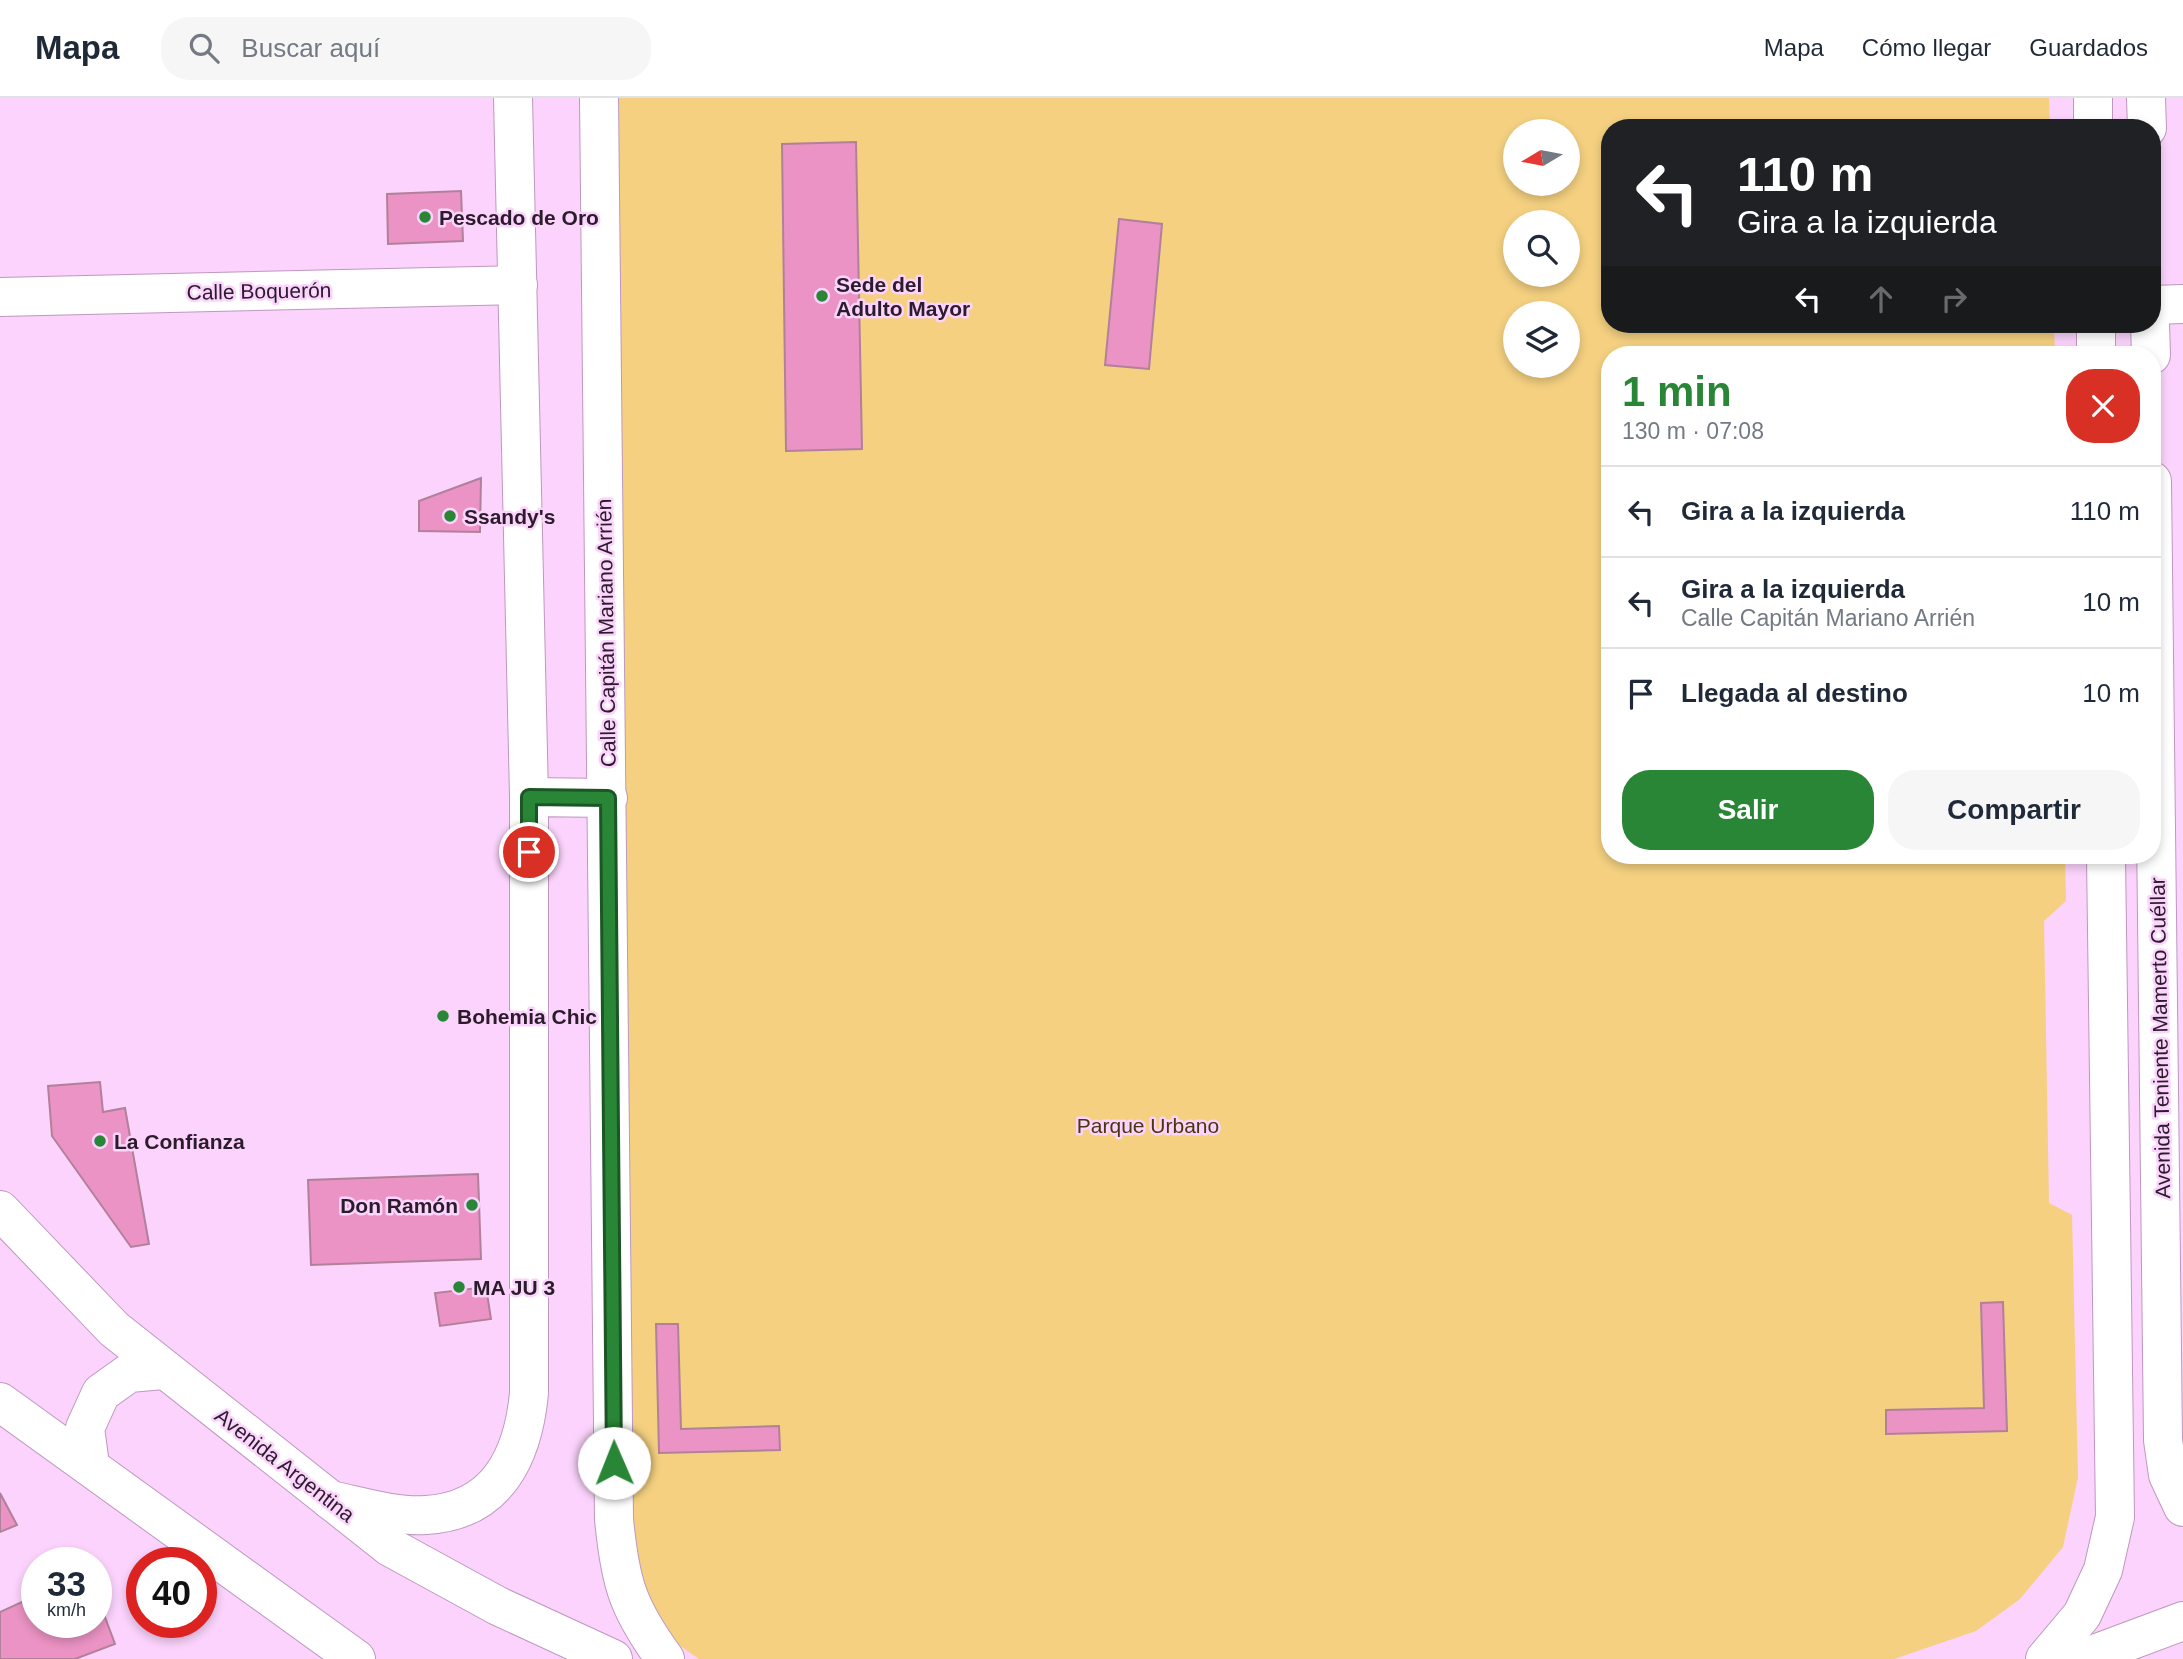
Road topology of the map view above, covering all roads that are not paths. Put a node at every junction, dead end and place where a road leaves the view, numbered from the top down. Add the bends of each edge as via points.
1 (513, 98) edge
2 (599, 98) edge
3 (2092, 98) edge
4 (2146, 98) edge
5 (2093, 119) edge
6 (2147, 119) edge
7 (518, 285) junction
8 (0, 297) edge
9 (2183, 304) edge
10 (2161, 305) edge
11 (2161, 751) edge
12 (529, 797) junction
13 (608, 798) junction
14 (2106, 864) edge
15 (2172, 1082) edge
16 (0, 1210) edge
17 (163, 1370) junction
18 (0, 1402) edge
19 (90, 1465) junction
20 (330, 1500) junction
21 (2183, 1507) edge
22 (2183, 1621) edge
23 (356, 1659) edge
24 (613, 1659) edge
25 (664, 1659) edge
26 (2045, 1659) edge
27 (2081, 1659) edge

1 - 7 street
2 - 13 street, Calle Capitán Mariano Arrién
3 - 5 street
4 - 6 street
7 - 8 street, Calle Boquerón
7 - 12 street
9 - 10 street
11 - 15 street, Avenida Teniente Mamerto Cuéllar
12 - 13 street
12 - 20 street via 526,1425 517,1454 502,1478 469,1505 426,1515
13 - 25 street, Calle Capitán Mariano Arrién via 614,1519 619,1572 638,1623
14 - 26 street via 2115,1517 2103,1570 2082,1615
15 - 21 street, Avenida Teniente Mamerto Cuéllar via 2163,1440 2168,1475
16 - 17 street, Avenida Argentina via 114,1329
17 - 19 street via 129,1373 101,1393 85,1428
17 - 20 street, Avenida Argentina
18 - 19 street
19 - 23 street
20 - 24 street, Avenida Argentina via 390,1547 498,1606
22 - 27 street

